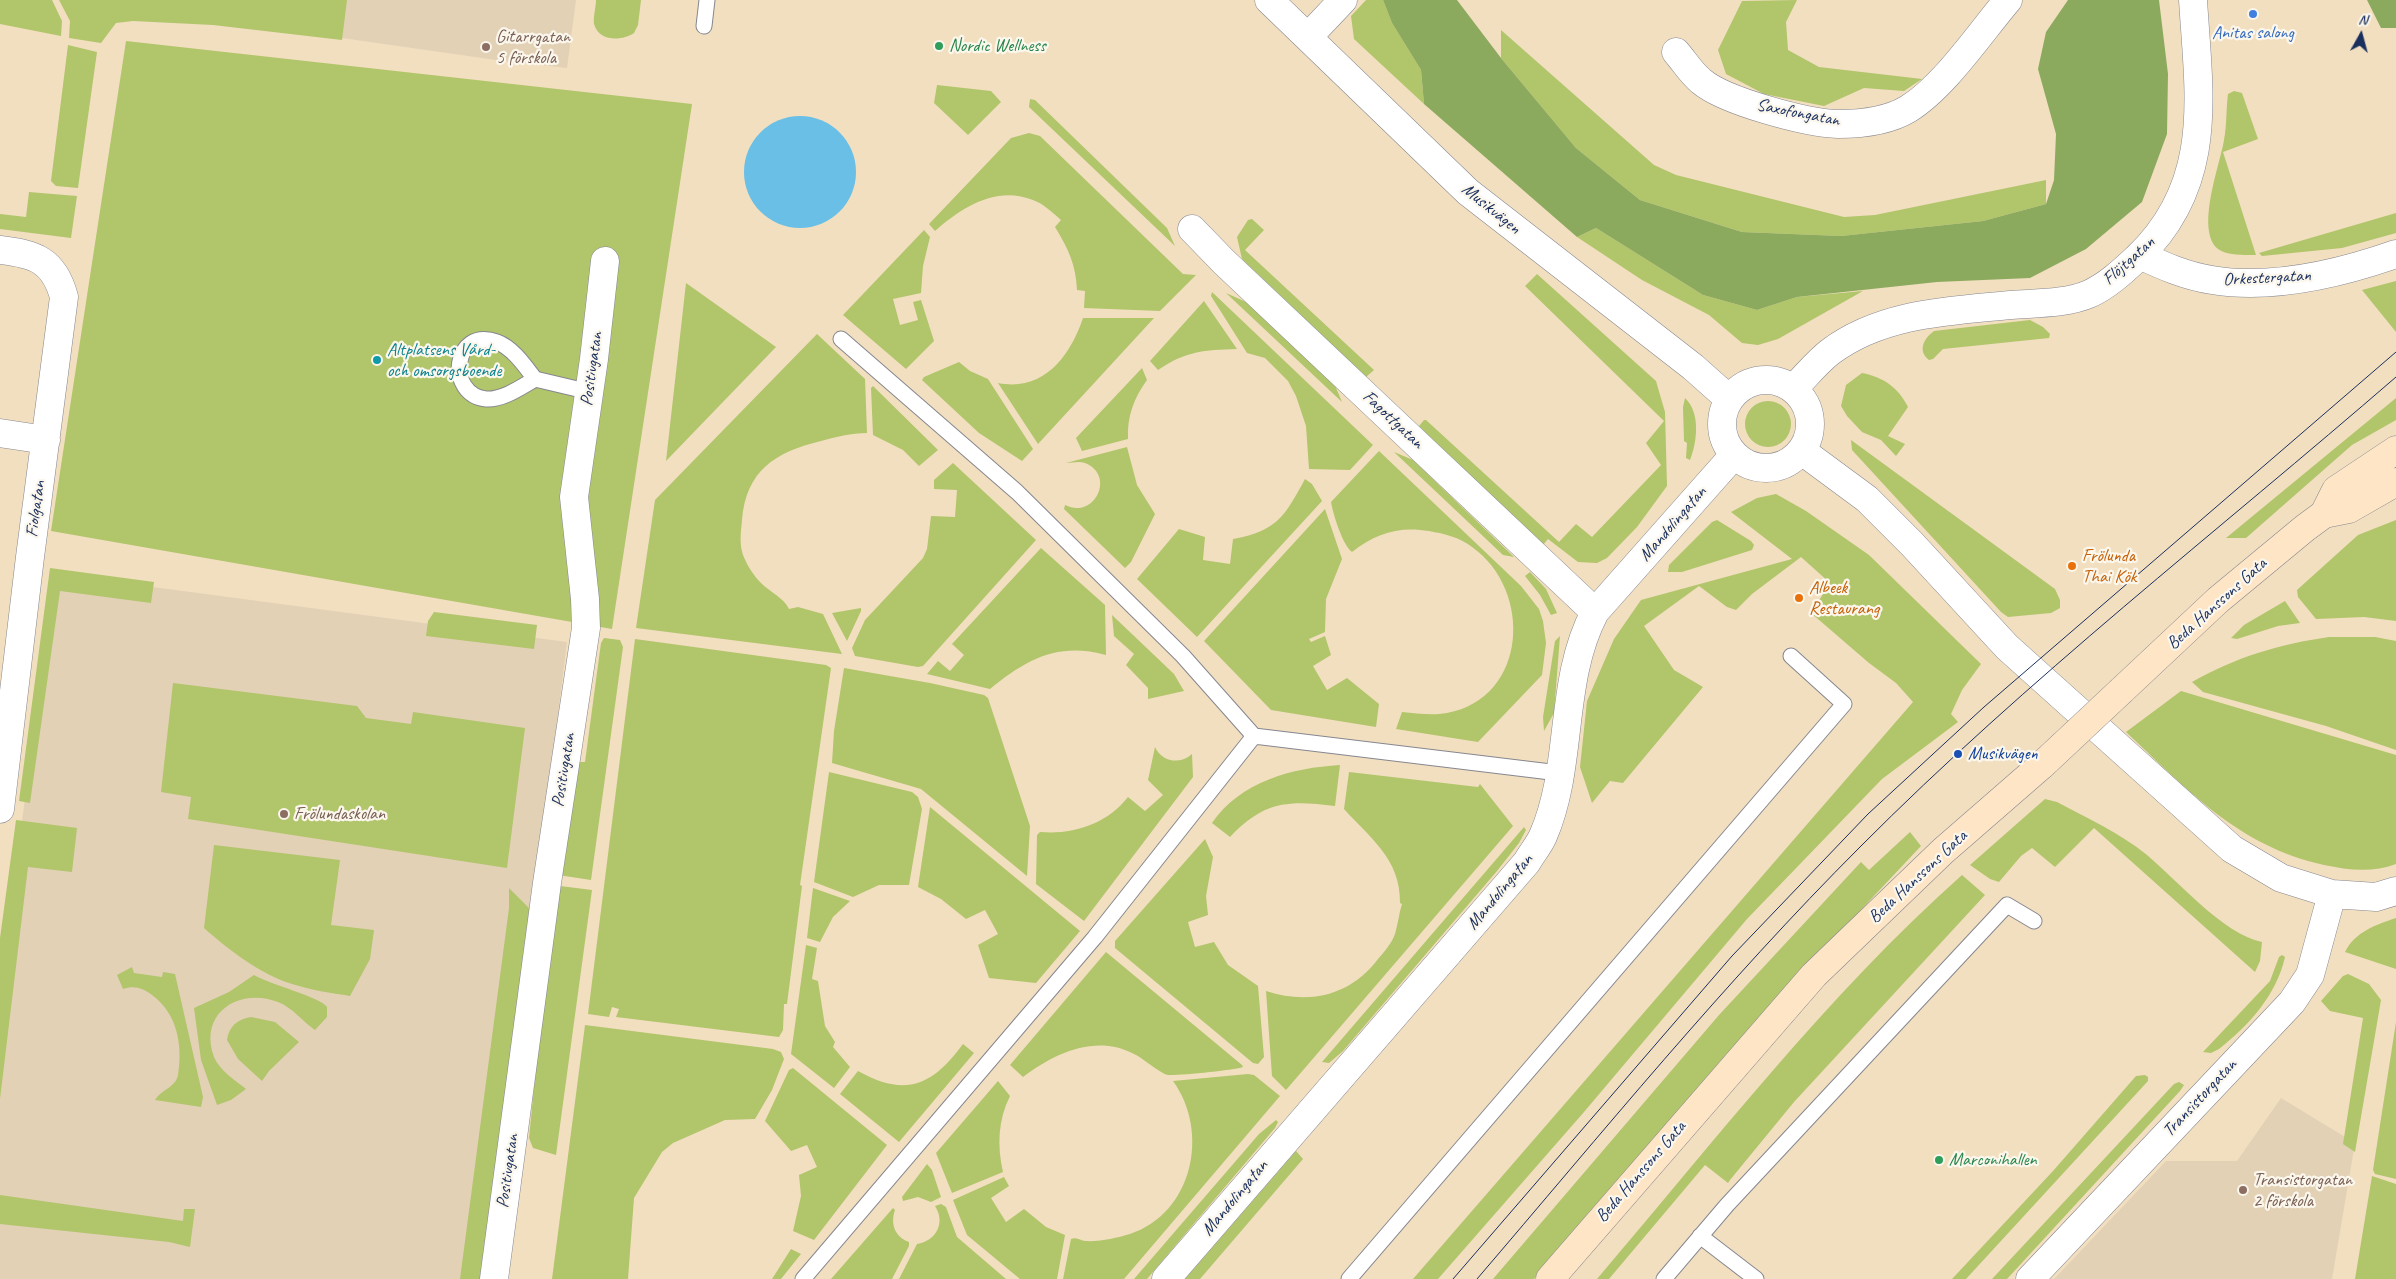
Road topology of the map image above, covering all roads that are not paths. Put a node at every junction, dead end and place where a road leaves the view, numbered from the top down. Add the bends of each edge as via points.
1 (707, 0) edge
2 (1269, 0) edge
3 (1343, 0) edge
4 (2008, 0) edge
5 (2193, 0) edge
6 (704, 26) dead end
7 (1308, 38) junction
8 (1676, 52) dead end
9 (1192, 229) dead end
10 (0, 250) edge
11 (2396, 254) edge
12 (2140, 255) junction
13 (606, 261) dead end
14 (841, 339) dead end
15 (535, 379) junction
16 (1793, 389) junction
17 (590, 392) junction
18 (1730, 399) junction
19 (0, 433) edge
20 (46, 440) junction
21 (2396, 450) edge
22 (1802, 451) junction
23 (1734, 455) junction
24 (2396, 482) edge
25 (2324, 514) junction
26 (1595, 612) junction
27 (1791, 656) dead end
28 (5, 736) edge
29 (1254, 736) junction
30 (1559, 773) junction
31 (0, 809) edge
32 (2396, 891) edge
33 (2332, 894) junction
34 (2034, 921) dead end
35 (1700, 1236) junction
36 (494, 1279) edge
37 (803, 1279) edge
38 (1166, 1279) edge
39 (1349, 1279) edge
40 (1550, 1279) edge
41 (1664, 1279) edge
42 (1756, 1279) edge
43 (2030, 1279) edge

1 - 6 lane
2 - 7 street, Musikvägen
3 - 7 street
4 - 8 street, Saxofongatan via 1932,88 1907,110 1876,121 1837,124 1780,113 1738,100 1701,81
5 - 12 street, Flöjtgatan via 2200,118 2193,160 2184,192 2173,214
7 - 18 street, Musikvägen via 1468,192
9 - 26 street, Fagottgatan
10 - 20 street, Fiolgatan via 28,253 42,261 60,282 64,297
11 - 12 street, Orkestergatan via 2325,275 2244,282 2212,280 2169,269
12 - 16 street, Flöjtgatan via 2121,273 2089,294 1938,312 1890,322 1850,339 1830,352
13 - 17 street, Positivgatan
14 - 29 lane via 1017,492 1183,656
15 - 15 lane via 509,393 486,399 471,393 459,375 462,351 483,340 497,342 519,359
15 - 17 lane
16 - 18 street via 1774,381 1754,382
16 - 22 street via 1809,413 1810,433
17 - 36 street, Positivgatan via 574,497 586,599 586,628 547,883
18 - 23 street via 1722,424 1724,440
19 - 20 street
20 - 28 street, Fiolgatan
21 - 25 street, Beda Hanssons Gata via 2336,490
22 - 23 street via 1785,465 1768,469 1752,467
22 - 33 street via 1867,498 2007,647 2232,849 2282,878
23 - 26 street, Mandolingatan
24 - 25 street, Beda Hanssons Gata via 2349,509
25 - 40 street, Beda Hanssons Gata, bridge via 2218,600 2043,764 1943,850 1814,975
26 - 30 street, Mandolingatan via 1579,649
27 - 39 lane via 1844,704
28 - 31 street, Fiolgatan
29 - 30 lane
29 - 37 lane via 1095,937
30 - 38 street, Mandolingatan via 1554,804 1543,837 1527,862
32 - 33 street via 2376,897
33 - 43 street, Transistorgatan via 2310,975 2292,1002
34 - 35 lane via 2007,905
35 - 41 lane
35 - 42 lane

